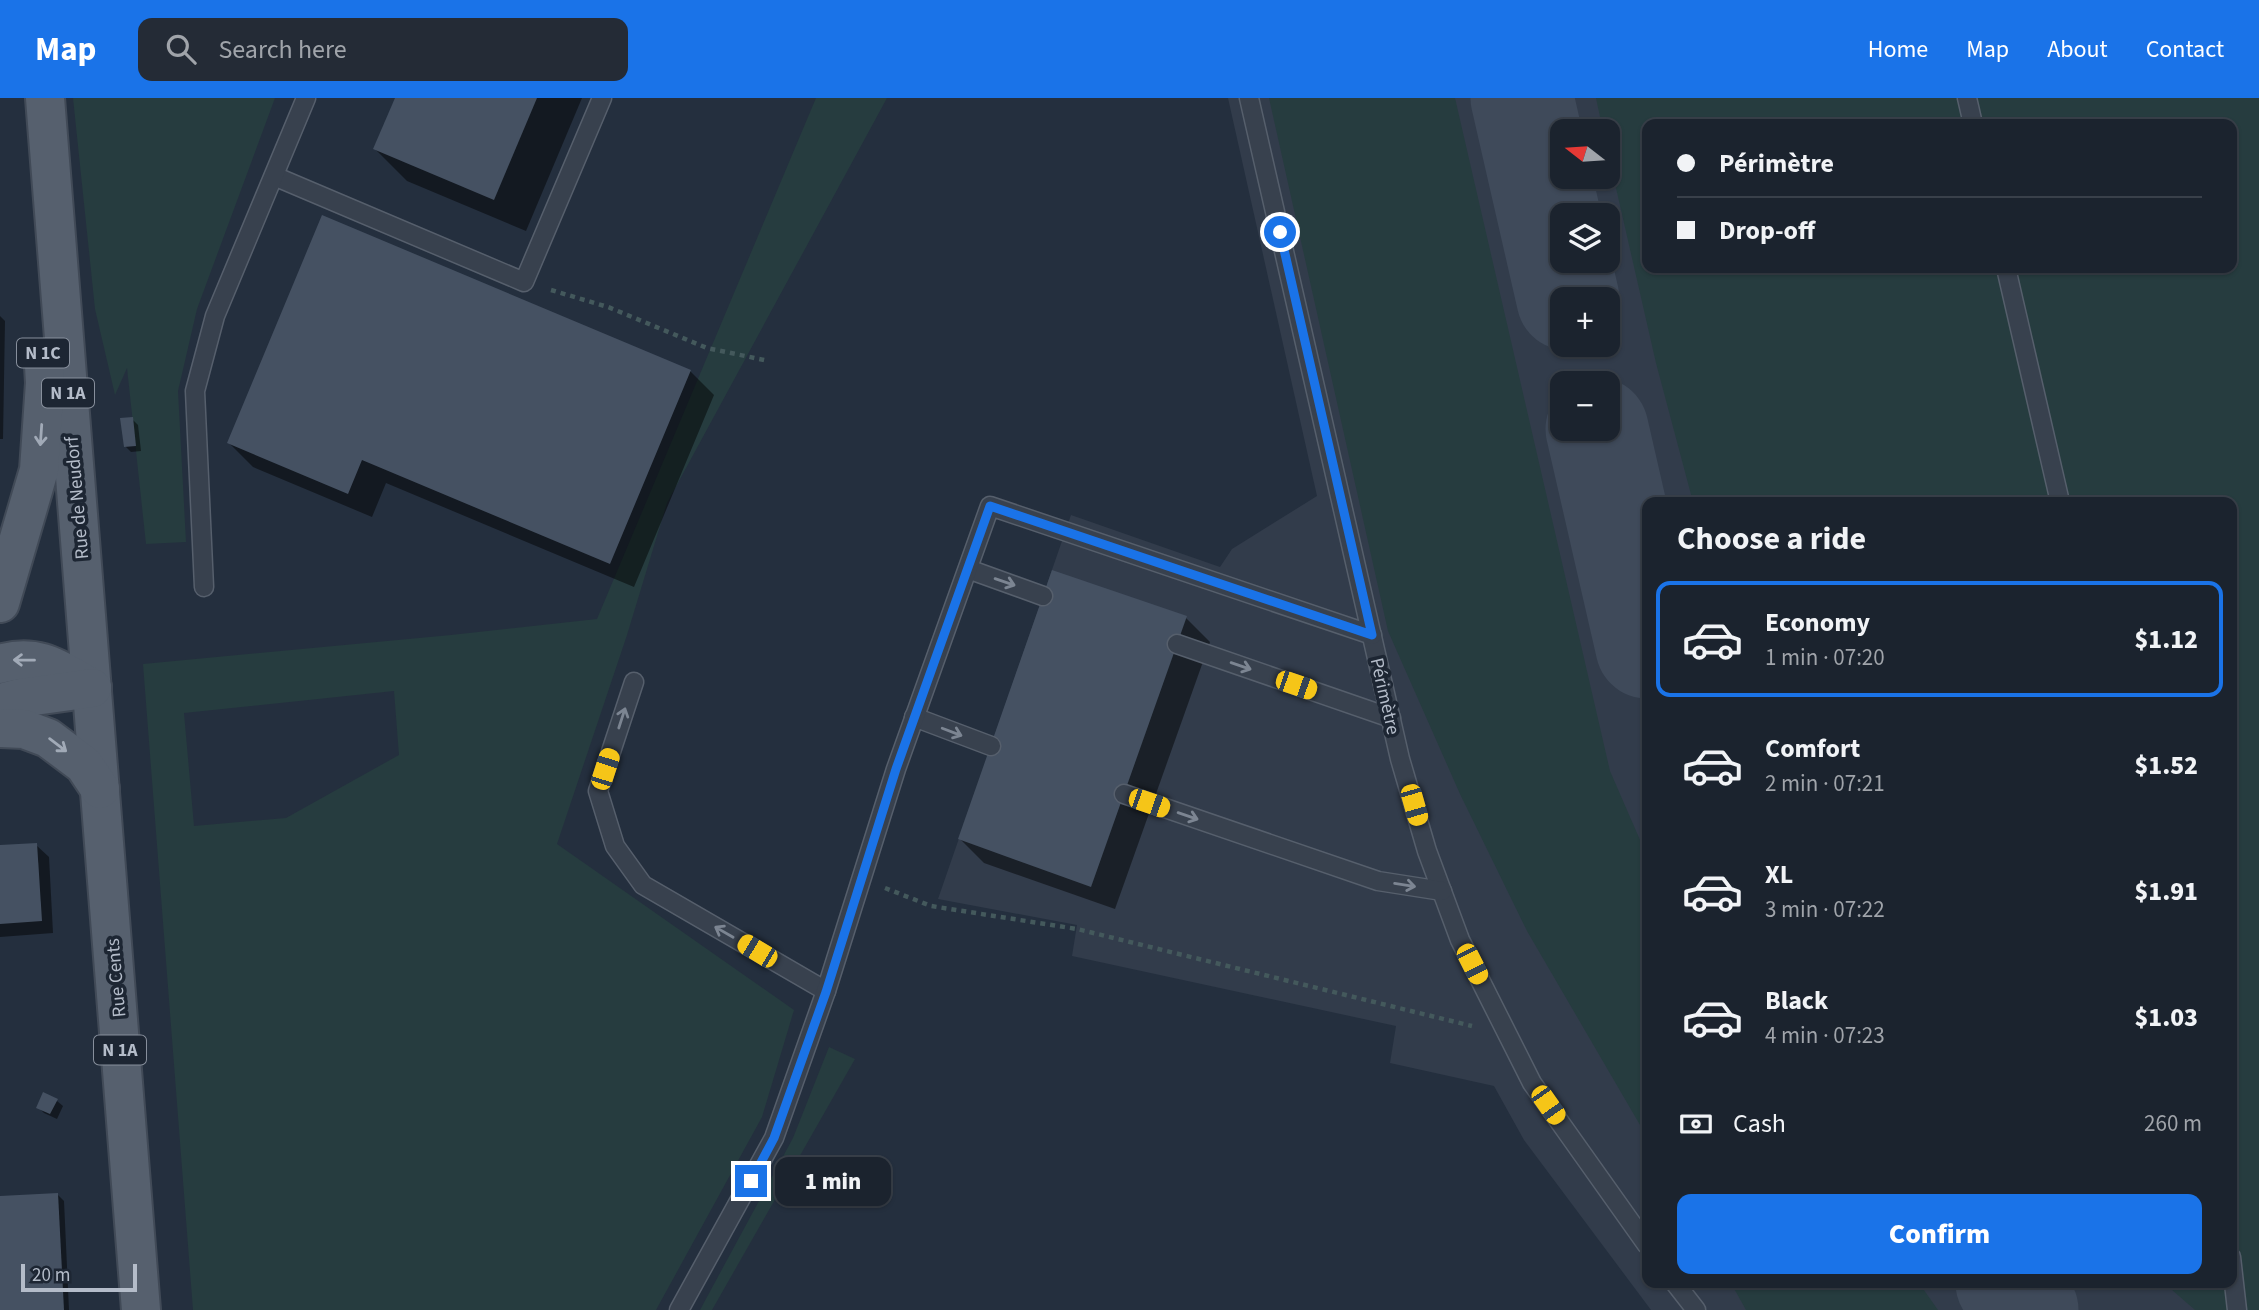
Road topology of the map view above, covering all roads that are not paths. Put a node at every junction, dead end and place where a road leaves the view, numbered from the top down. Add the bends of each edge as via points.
1 (33, 98) edge
2 (44, 98) edge
3 (306, 98) edge
4 (602, 98) edge
5 (1249, 98) edge
6 (1967, 98) edge
7 (1972, 119) edge
8 (274, 176) junction
9 (2007, 273) edge
10 (2059, 497) edge
11 (968, 569) junction
12 (204, 587) dead end
13 (1043, 596) dead end
14 (0, 603) edge
15 (1372, 635) junction
16 (1177, 644) dead end
17 (0, 664) edge
18 (634, 682) dead end
19 (92, 688) junction
20 (0, 703) edge
21 (914, 717) junction
22 (1391, 718) junction
23 (0, 729) edge
24 (991, 746) dead end
25 (100, 789) junction
26 (1124, 794) dead end
27 (1442, 891) junction
28 (826, 992) junction
29 (1642, 1238) edge
30 (1679, 1288) edge
31 (2235, 1288) edge
32 (141, 1310) edge
33 (679, 1310) edge
34 (1696, 1310) edge
35 (2237, 1310) edge

1 -> 14 main road, Rue de Neudorf / N 1C via 31,176 45,383 39,470
2 - 19 main road, Rue de Neudorf / N 1A
3 - 8 lane
4 - 8 lane via 524,282
5 - 15 lane, Périmètre
6 - 7 lane
8 - 12 lane via 215,316 195,391
9 - 10 lane
11 -> 13 lane
11 - 15 lane via 990,506
11 - 21 lane
15 - 22 lane, Périmètre
16 -> 22 lane
19 -> 17 main road via 42,661
28 -> 18 lane via 643,885 615,846 598,791
19 - 20 main road
19 - 25 main road, Rue Cents / N 1A
21 -> 24 lane
21 - 28 lane
22 - 27 lane, Périmètre
23 -> 25 main road via 24,729 48,738 83,765
25 - 32 main road, Rue Cents / N 1A
26 -> 27 lane via 1378,881
27 - 29 lane, Périmètre via 1460,940 1532,1083
28 - 33 lane via 774,1138
30 - 34 lane
31 - 35 lane

